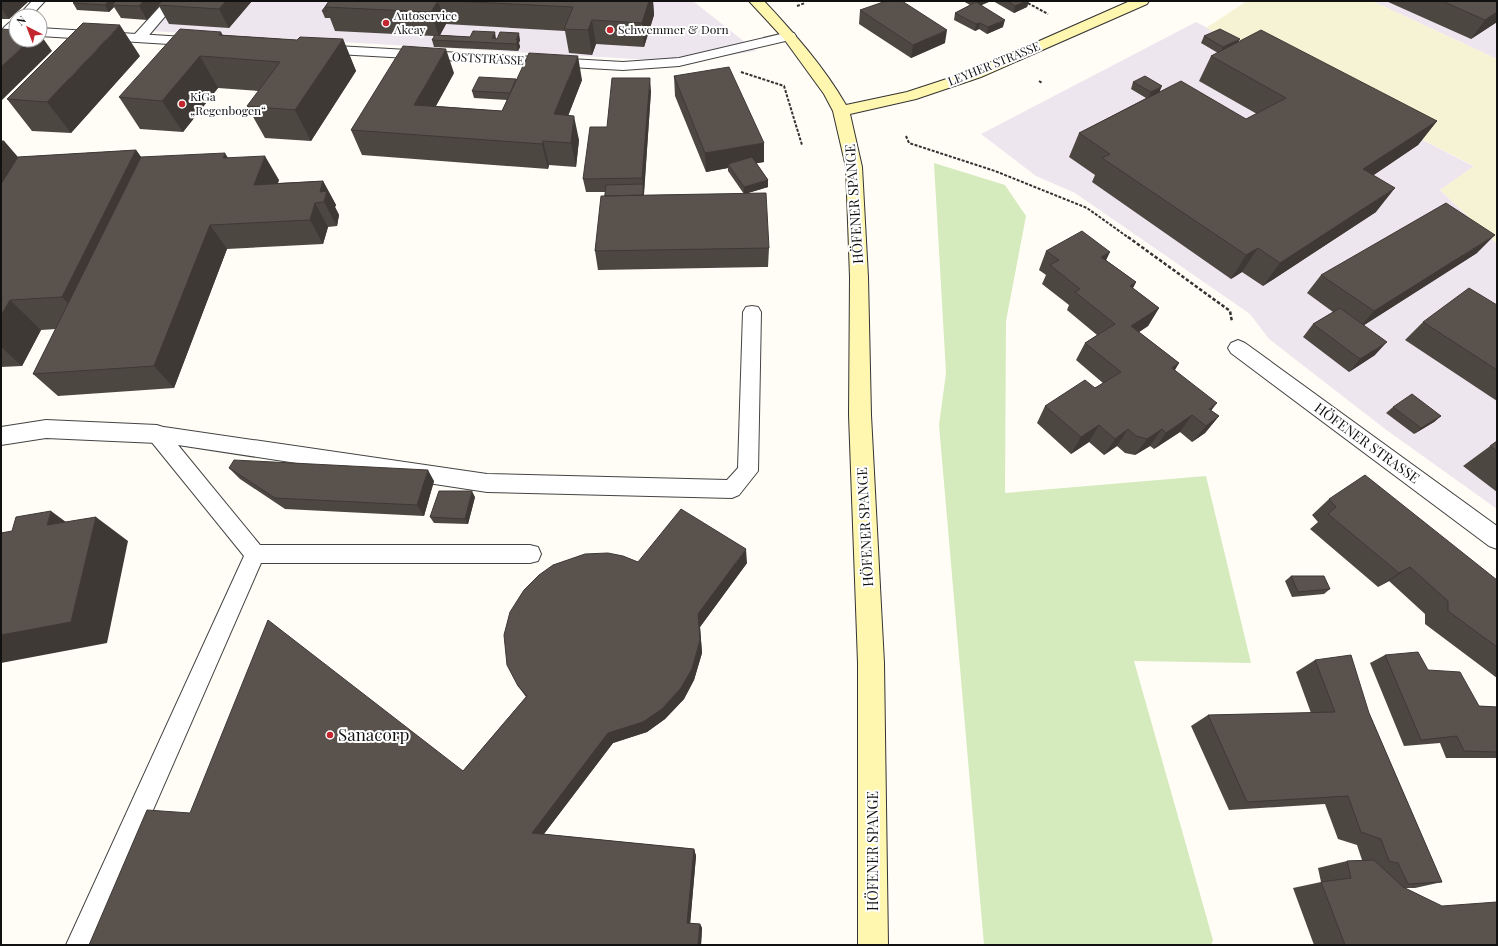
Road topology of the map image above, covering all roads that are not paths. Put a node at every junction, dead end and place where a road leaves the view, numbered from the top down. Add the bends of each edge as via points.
1 (172, 1) edge
2 (756, 1) edge
3 (1142, 1) edge
4 (48, 32) edge
5 (789, 36) junction
6 (139, 38) junction
7 (212, 43) edge
8 (306, 48) edge
9 (841, 111) junction
10 (752, 312) dead end
11 (1238, 348) road end
12 (157, 434) junction
13 (1, 436) edge
14 (1497, 539) edge
15 (255, 554) junction
16 (530, 554) dead end
17 (80, 945) edge
18 (873, 945) edge

1 - 6 lane
2 - 5 main road
3 - 9 main road, LEYHER STRASSE via 963,78 911,96
4 - 6 street
5 - 8 street, OSTSTRASSE via 697,58 651,65 623,66
5 - 9 main road via 831,93
6 - 7 street
9 - 18 main road, HÖFENER SPANGE via 854,167 859,277 860,415 871,671
10 - 12 lane via 748,471 732,489 487,482
11 - 14 street, HÖFENER STRASSE
12 - 13 street via 46,429
12 - 15 lane
15 - 16 lane
15 - 17 lane

